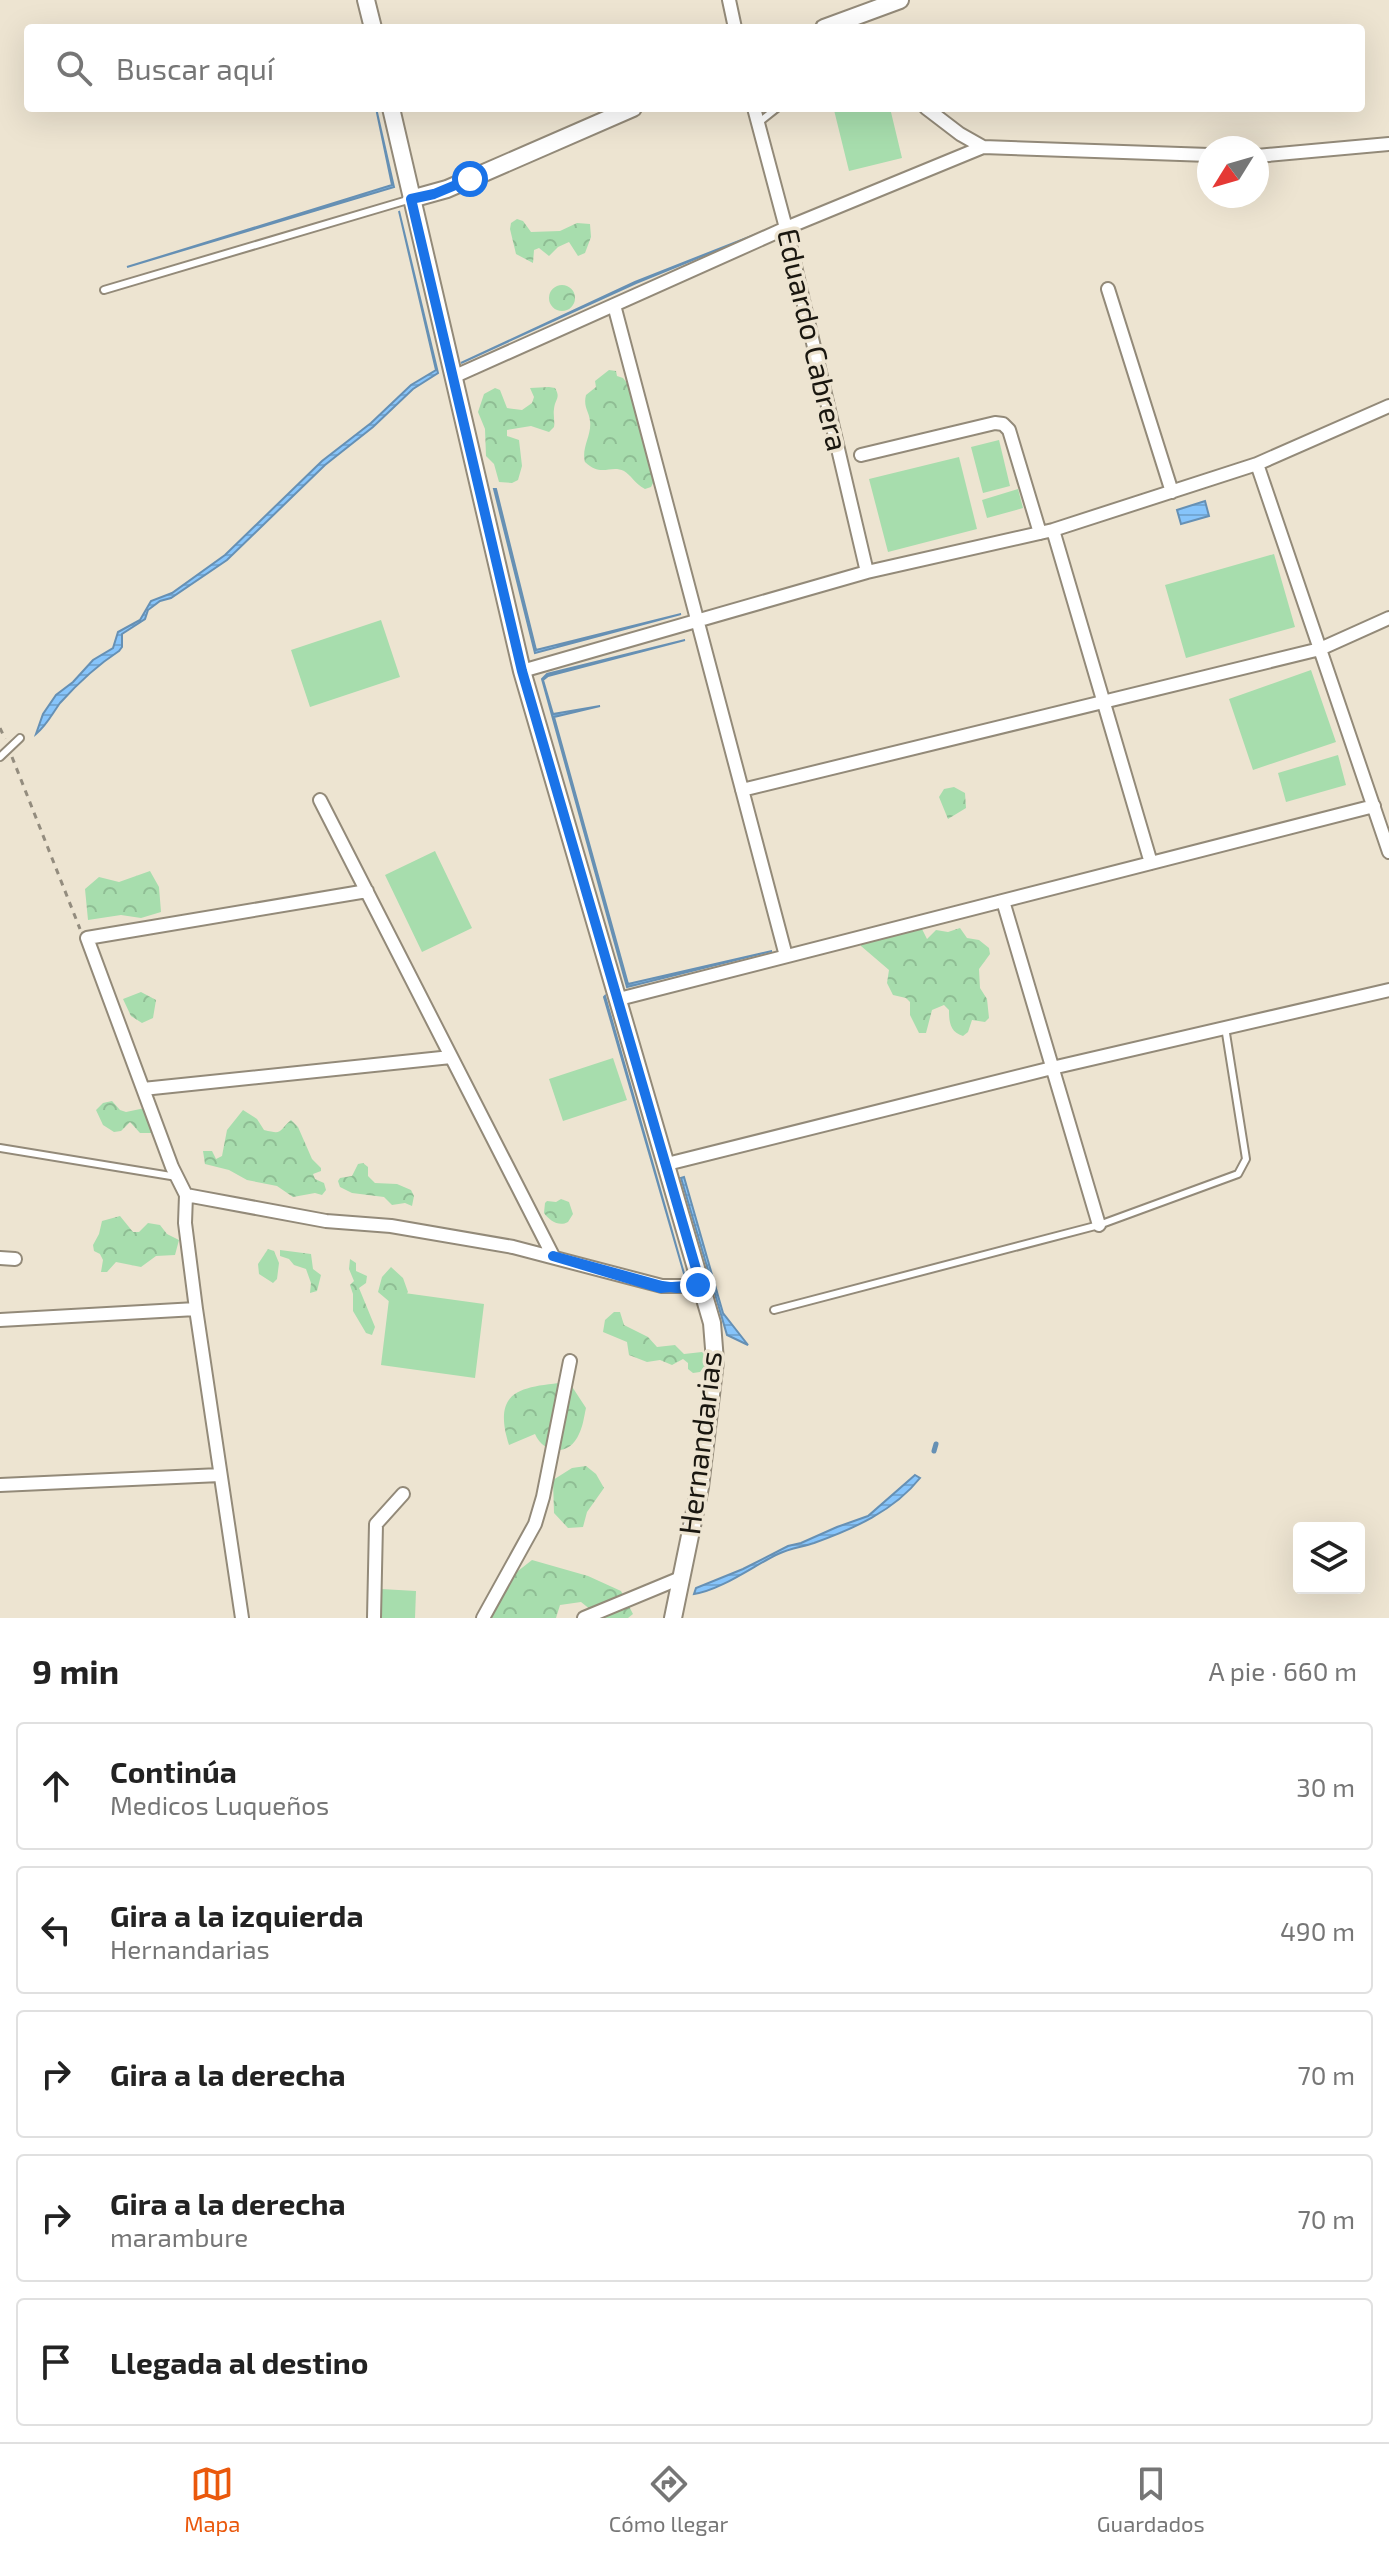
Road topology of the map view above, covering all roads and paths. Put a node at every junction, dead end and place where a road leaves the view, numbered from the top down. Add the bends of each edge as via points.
1 (366, 0) edge
2 (729, 0) edge
3 (900, 0) edge
4 (372, 24) edge
5 (734, 24) edge
6 (835, 24) edge
7 (392, 112) edge
8 (624, 112) edge
9 (755, 112) edge
10 (772, 112) edge
11 (931, 112) edge
12 (758, 123) junction
13 (1389, 144) edge
14 (983, 147) junction
15 (1197, 155) edge
16 (1269, 155) edge
17 (411, 199) junction
18 (786, 228) junction
19 (1108, 289) dead end
20 (104, 290) dead end
21 (614, 305) junction
22 (453, 377) junction
23 (1389, 406) edge
24 (861, 455) dead end
25 (1257, 464) junction
26 (1172, 492) junction
27 (1046, 532) junction
28 (867, 572) junction
29 (1389, 618) edge
30 (697, 621) junction
31 (1320, 649) junction
32 (522, 671) junction
33 (1104, 701) junction
34 (20, 738) dead end
35 (0, 757) edge
36 (742, 790) junction
37 (320, 800) dead end
38 (1374, 806) junction
39 (1386, 832) edge
40 (1389, 852) edge
41 (1151, 863) junction
42 (367, 891) junction
43 (1003, 901) junction
44 (786, 956) junction
45 (1389, 990) edge
46 (619, 999) junction
47 (1225, 1027) junction
48 (451, 1057) junction
49 (1052, 1068) junction
50 (143, 1089) junction
51 (0, 1148) edge
52 (667, 1164) junction
53 (177, 1177) junction
54 (186, 1195) junction
55 (1099, 1225) junction
56 (553, 1256) junction
57 (0, 1258) edge
58 (15, 1259) dead end
59 (701, 1286) junction
60 (196, 1309) junction
61 (774, 1310) dead end
62 (0, 1320) edge
63 (570, 1361) dead end
64 (220, 1475) junction
65 (0, 1485) edge
66 (403, 1494) dead end
67 (683, 1577) junction
68 (242, 1618) edge
69 (374, 1618) edge
70 (483, 1618) edge
71 (584, 1618) edge
72 (673, 1618) edge

1 - 4 street
2 - 5 street
3 - 6 street
7 - 17 street, Hernandarias
8 - 17 street via 447,189
9 - 12 street, Eduardo Cabrera
10 - 12 lane
11 - 14 street
12 - 18 street, Eduardo Cabrera
13 - 16 street
14 - 15 street
14 - 18 street
17 - 20 lane
17 - 22 street, Hernandarias
18 - 21 street
18 - 28 street, Eduardo Cabrera
19 - 26 street
21 - 22 street
21 - 30 street
22 - 32 street, Hernandarias
23 - 25 street
24 - 27 street via 1003,424
25 - 26 street
25 - 31 street
26 - 27 street
27 - 28 street
27 - 33 street
28 - 30 street
29 - 31 street
30 - 32 street
30 - 36 street
31 - 33 street
31 - 38 street
32 - 46 street, Hernandarias
33 - 36 street
33 - 41 street
34 - 35 lane
36 - 44 street
37 - 42 street
38 - 39 street
38 - 41 street
39 - 40 street
41 - 43 street
42 - 48 street
42 - 50 street via 87,938
43 - 44 street
43 - 49 street
44 - 46 street
45 - 47 street
46 - 52 street, Hernandarias
47 - 49 street
47 - 55 lane via 1246,1159 1242,1169 1231,1178
48 - 50 street
48 - 56 street
49 - 52 street
49 - 55 street
50 - 53 street
51 - 53 lane
52 - 59 street, Hernandarias
53 - 54 street
54 - 56 street
54 - 60 street
55 - 61 lane
56 - 59 street via 662,1286
57 - 58 street
59 - 67 street, Hernandarias via 712,1323 715,1361
60 - 62 street
60 - 64 street
63 - 70 street via 535,1524
64 - 65 street
64 - 68 street
66 - 69 street via 376,1524
67 - 71 street
67 - 72 street, Hernandarias

